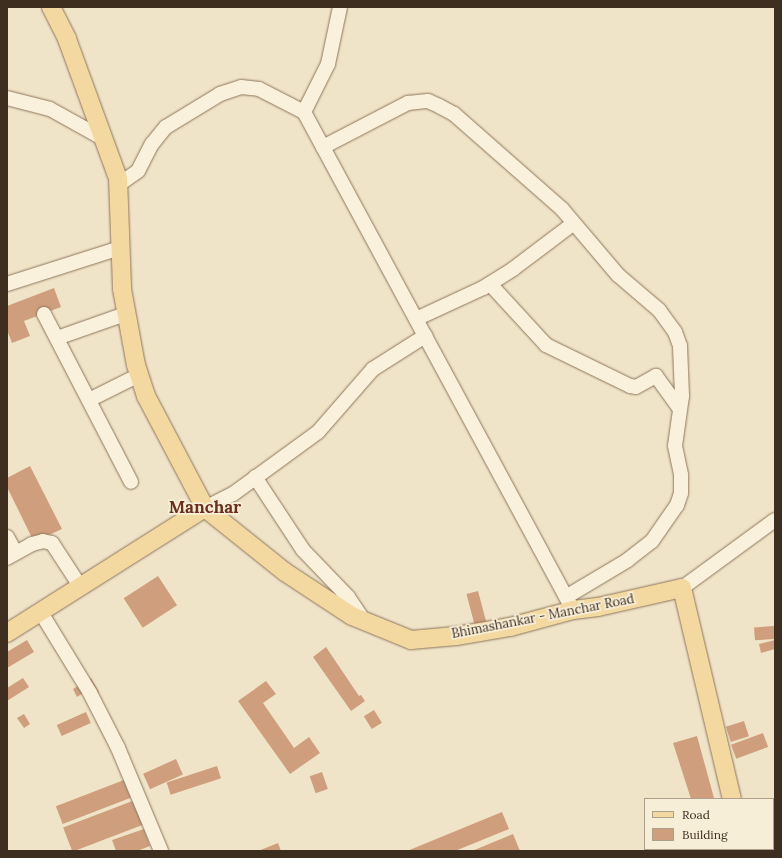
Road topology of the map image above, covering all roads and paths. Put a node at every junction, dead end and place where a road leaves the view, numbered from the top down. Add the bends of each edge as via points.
1 (50, 7) edge
2 (340, 7) edge
3 (7, 98) edge
4 (304, 112) junction
5 (102, 138) junction
6 (323, 147) junction
7 (118, 185) junction
8 (574, 223) junction
9 (120, 248) junction
10 (7, 284) edge
11 (490, 284) junction
12 (44, 314) dead end
13 (125, 314) junction
14 (416, 319) junction
15 (425, 336) junction
16 (57, 338) junction
17 (139, 375) junction
18 (89, 400) junction
19 (679, 408) junction
20 (256, 477) junction
21 (131, 482) dead end
22 (205, 508) junction
23 (775, 520) edge
24 (7, 537) edge
25 (11, 556) edge
26 (80, 586) junction
27 (682, 588) junction
28 (570, 603) junction
29 (40, 611) junction
30 (365, 622) junction
31 (7, 633) edge
32 (732, 798) edge
33 (162, 851) edge

1 - 5 main road, Bhimashankar - Manchar Road via 67,38
2 - 4 street via 328,64
3 - 5 street via 50,109
4 - 6 street
4 - 7 street via 259,89 241,87 220,94 166,127 152,144 138,171
5 - 7 main road, Bhimashankar - Manchar Road
6 - 8 street via 408,103 428,101 454,114 546,193
6 - 14 street
7 - 9 main road, Bhimashankar - Manchar Road
8 - 11 street
8 - 19 street via 618,275 659,310 675,332 680,346 682,396
9 - 10 street
9 - 13 main road, Bhimashankar - Manchar Road
11 - 14 street
11 - 19 street via 546,345 630,386 636,387 656,376
12 - 16 street
13 - 16 street
13 - 17 main road, Bhimashankar - Manchar Road
14 - 15 street
15 - 20 street via 373,369 318,432
15 - 28 street
16 - 18 street
17 - 18 street
17 - 22 main road, Bhimashankar - Manchar Road via 146,396
18 - 21 street
19 - 28 street via 675,446 681,475 681,493 677,505 652,541
20 - 22 street via 233,494
20 - 30 street via 303,550 348,597
22 - 26 main road
22 - 30 main road, Bhimashankar - Manchar Road via 285,572
23 - 27 street
24 - 25 street
25 - 26 street via 43,541 52,543
26 - 29 main road
27 - 28 main road, Bhimashankar - Manchar Road via 598,607
27 - 32 main road
28 - 30 main road, Bhimashankar - Manchar Road via 510,627 456,636 411,640
29 - 31 main road
29 - 33 street via 90,693 118,748

